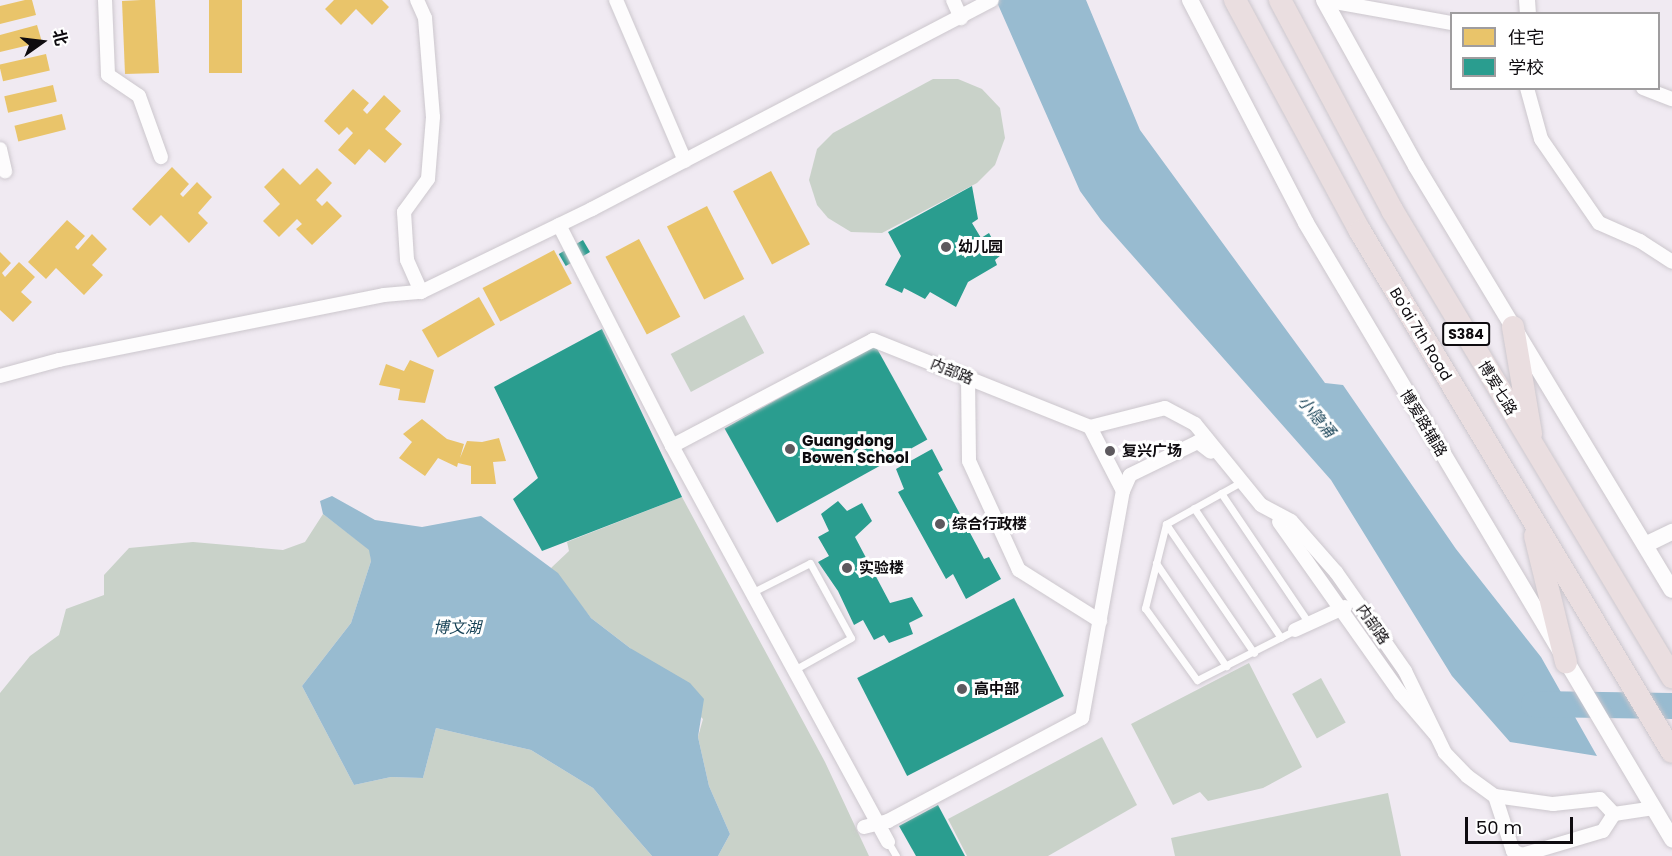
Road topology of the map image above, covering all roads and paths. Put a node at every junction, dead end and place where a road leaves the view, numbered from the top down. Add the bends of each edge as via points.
1 (105, 0) edge
2 (417, 0) edge
3 (615, 0) edge
4 (953, 0) edge
5 (992, 0) edge
6 (1190, 0) edge
7 (1235, 0) edge
8 (1280, 0) edge
9 (1324, 0) edge
10 (1367, 5) edge
11 (967, 15) junction
12 (1450, 22) edge
13 (1528, 90) edge
14 (1648, 90) edge
15 (1672, 99) edge
16 (0, 149) edge
17 (162, 157) dead end
18 (685, 161) junction
19 (6, 171) dead end
20 (559, 225) junction
21 (1672, 262) edge
22 (421, 292) junction
23 (1513, 327) junction
24 (0, 376) edge
25 (968, 378) junction
26 (1090, 427) junction
27 (672, 446) junction
28 (1534, 446) junction
29 (1228, 465) junction
30 (1241, 482) junction
31 (1123, 491) junction
32 (1221, 493) junction
33 (1261, 505) junction
34 (1194, 508) junction
35 (1529, 514) junction
36 (1166, 524) junction
37 (1672, 532) edge
38 (1645, 545) junction
39 (1156, 563) junction
40 (1672, 590) edge
41 (751, 593) junction
42 (1359, 603) junction
43 (1338, 608) junction
44 (1100, 621) junction
45 (1308, 622) junction
46 (1295, 630) joint
47 (1281, 638) junction
48 (1254, 652) junction
49 (1566, 662) junction
50 (1226, 666) junction
51 (1668, 669) edge
52 (793, 670) junction
53 (1438, 737) junction
54 (1671, 751) edge
55 (1495, 796) junction
56 (1654, 808) junction
57 (1614, 814) junction
58 (871, 824) junction
59 (1672, 839) edge
60 (888, 842) joint
61 (896, 856) edge

1 - 17 street via 108,75 139,96
2 - 22 street via 424,18 433,117 428,178 404,212 407,260
3 - 18 street
4 - 11 street
5 - 11 street
6 - 49 street, 博爱路辅路 via 1306,223
7 - 35 highway, Bo'ai 7th Road / S384 via 1354,222
8 - 28 highway, 博爱七路 / S384 via 1392,210
9 - 10 street
9 - 23 street via 1416,166
10 - 12 street
11 - 18 street
13 - 21 street via 1541,139 1599,222 1640,241
14 - 15 street
16 - 19 street
18 - 20 street
20 - 22 street
20 - 27 street
22 - 24 street via 384,295 71,357
23 - 28 highway
23 - 38 street
25 - 26 street, 内部路
25 - 27 street, 内部路 via 873,340
25 - 44 street via 969,461 1019,570
26 - 29 street, 内部路 via 1165,408 1195,424
26 - 31 street
27 - 41 street
28 - 51 highway, 博爱七路 / S384
29 - 30 street, 内部路
29 - 31 street, 内部路 via 1198,442 1130,475
30 - 32 lane
30 - 33 street, 内部路
31 - 44 street
32 - 34 lane
32 - 45 lane
33 - 42 street, 内部路 via 1299,529
33 - 43 street, 内部路 via 1290,533
34 - 36 lane
34 - 47 lane
35 - 49 highway
35 - 54 highway, Bo'ai 7th Road / S384
36 - 39 lane
36 - 48 lane
37 - 38 street
38 - 40 street
39 - 50 lane
39 - 50 lane via 1145,608 1197,680
41 - 52 street
41 - 52 lane via 810,563 851,638
42 - 43 street
42 - 53 street, 内部路 via 1405,671
43 - 45 street
43 - 53 street, 内部路 via 1425,726
44 - 58 street via 1082,718 888,821
45 - 46 street
46 - 47 lane
47 - 48 lane
48 - 50 lane
49 - 56 street, 博爱路辅路
52 - 58 street
53 - 55 street, 内部路 via 1445,753 1467,776
55 - 57 street, 内部路 via 1553,804 1600,799
55 - 57 street via 1513,850 1522,855 1603,831
56 - 57 street
56 - 59 street, 博爱路辅路
58 - 60 street
60 - 61 lane

